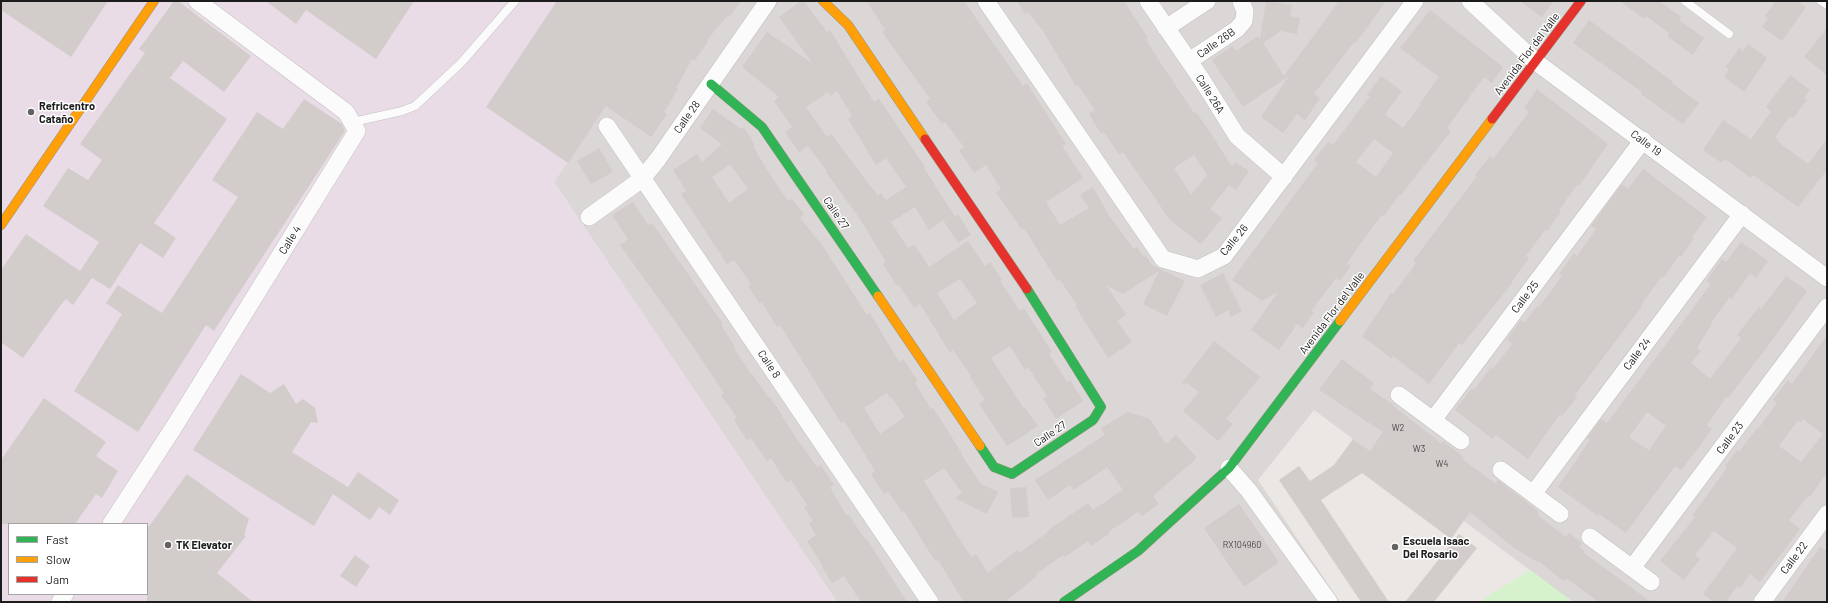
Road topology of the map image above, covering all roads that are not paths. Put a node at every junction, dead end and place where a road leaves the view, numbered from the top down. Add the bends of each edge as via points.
1 (154, 1) edge
2 (197, 1) edge
3 (515, 1) edge
4 (768, 1) edge
5 (823, 1) edge
6 (986, 1) edge
7 (1148, 1) edge
8 (1207, 1) edge
9 (1241, 1) edge
10 (1415, 1) edge
11 (1470, 1) edge
12 (1581, 1) edge
13 (1685, 1) edge
14 (1821, 1) edge
15 (1827, 5) edge
16 (1166, 28) junction
17 (1729, 34) dead end
18 (1189, 61) junction
19 (1536, 62) junction
20 (711, 84) junction
21 (353, 122) junction
22 (607, 126) dead end
23 (1643, 140) junction
24 (1284, 177) junction
25 (642, 179) junction
26 (1742, 214) junction
27 (589, 217) dead end
28 (1, 225) edge
29 (1827, 278) edge
30 (1827, 307) edge
31 (1399, 395) dead end
32 (1433, 420) junction
33 (1461, 441) dead end
34 (1229, 468) junction
35 (1501, 470) dead end
36 (1533, 494) junction
37 (1560, 514) dead end
38 (1827, 514) edge
39 (112, 523) edge
40 (1590, 537) dead end
41 (1632, 568) junction
42 (1651, 582) dead end
43 (930, 602) edge
44 (1064, 602) edge
45 (1329, 602) edge
46 (1762, 602) edge

1 - 28 street
2 - 21 street via 346,112
3 - 21 lane via 461,63 416,106
4 - 20 street, Calle 28
5 - 20 street, Calle 27 via 848,25 1040,308 1101,406 1093,420 1012,474 994,467 762,127
6 - 24 street, Calle 26 via 1164,259 1198,270 1224,256
7 - 16 street, Calle 26A
8 - 16 street
9 - 18 street, Calle 26B via 1245,11 1244,21 1237,29
10 - 24 street, Calle 26
11 - 19 street, Calle 19
12 - 19 street, Avenida Flor del Valle
13 - 17 lane
14 - 15 lane
16 - 18 street, Calle 26A
18 - 24 street, Calle 26A via 1237,136
19 - 23 street, Calle 19
19 - 34 street, Avenida Flor del Valle
20 - 25 street, Calle 28
21 - 39 street, Calle 4 via 357,131
22 - 25 street, Calle 8
23 - 26 street, Calle 19
23 - 32 street, Calle 25
25 - 27 street, Calle 28
25 - 43 street, Calle 8
26 - 29 street, Calle 19
26 - 36 street, Calle 24
30 - 41 street, Calle 23
31 - 32 street
32 - 33 street
34 - 44 street, Avenida Flor del Valle via 1138,551
34 - 45 street via 1249,491
35 - 36 street
36 - 37 street
38 - 46 street, Calle 22
40 - 41 street
41 - 42 street

